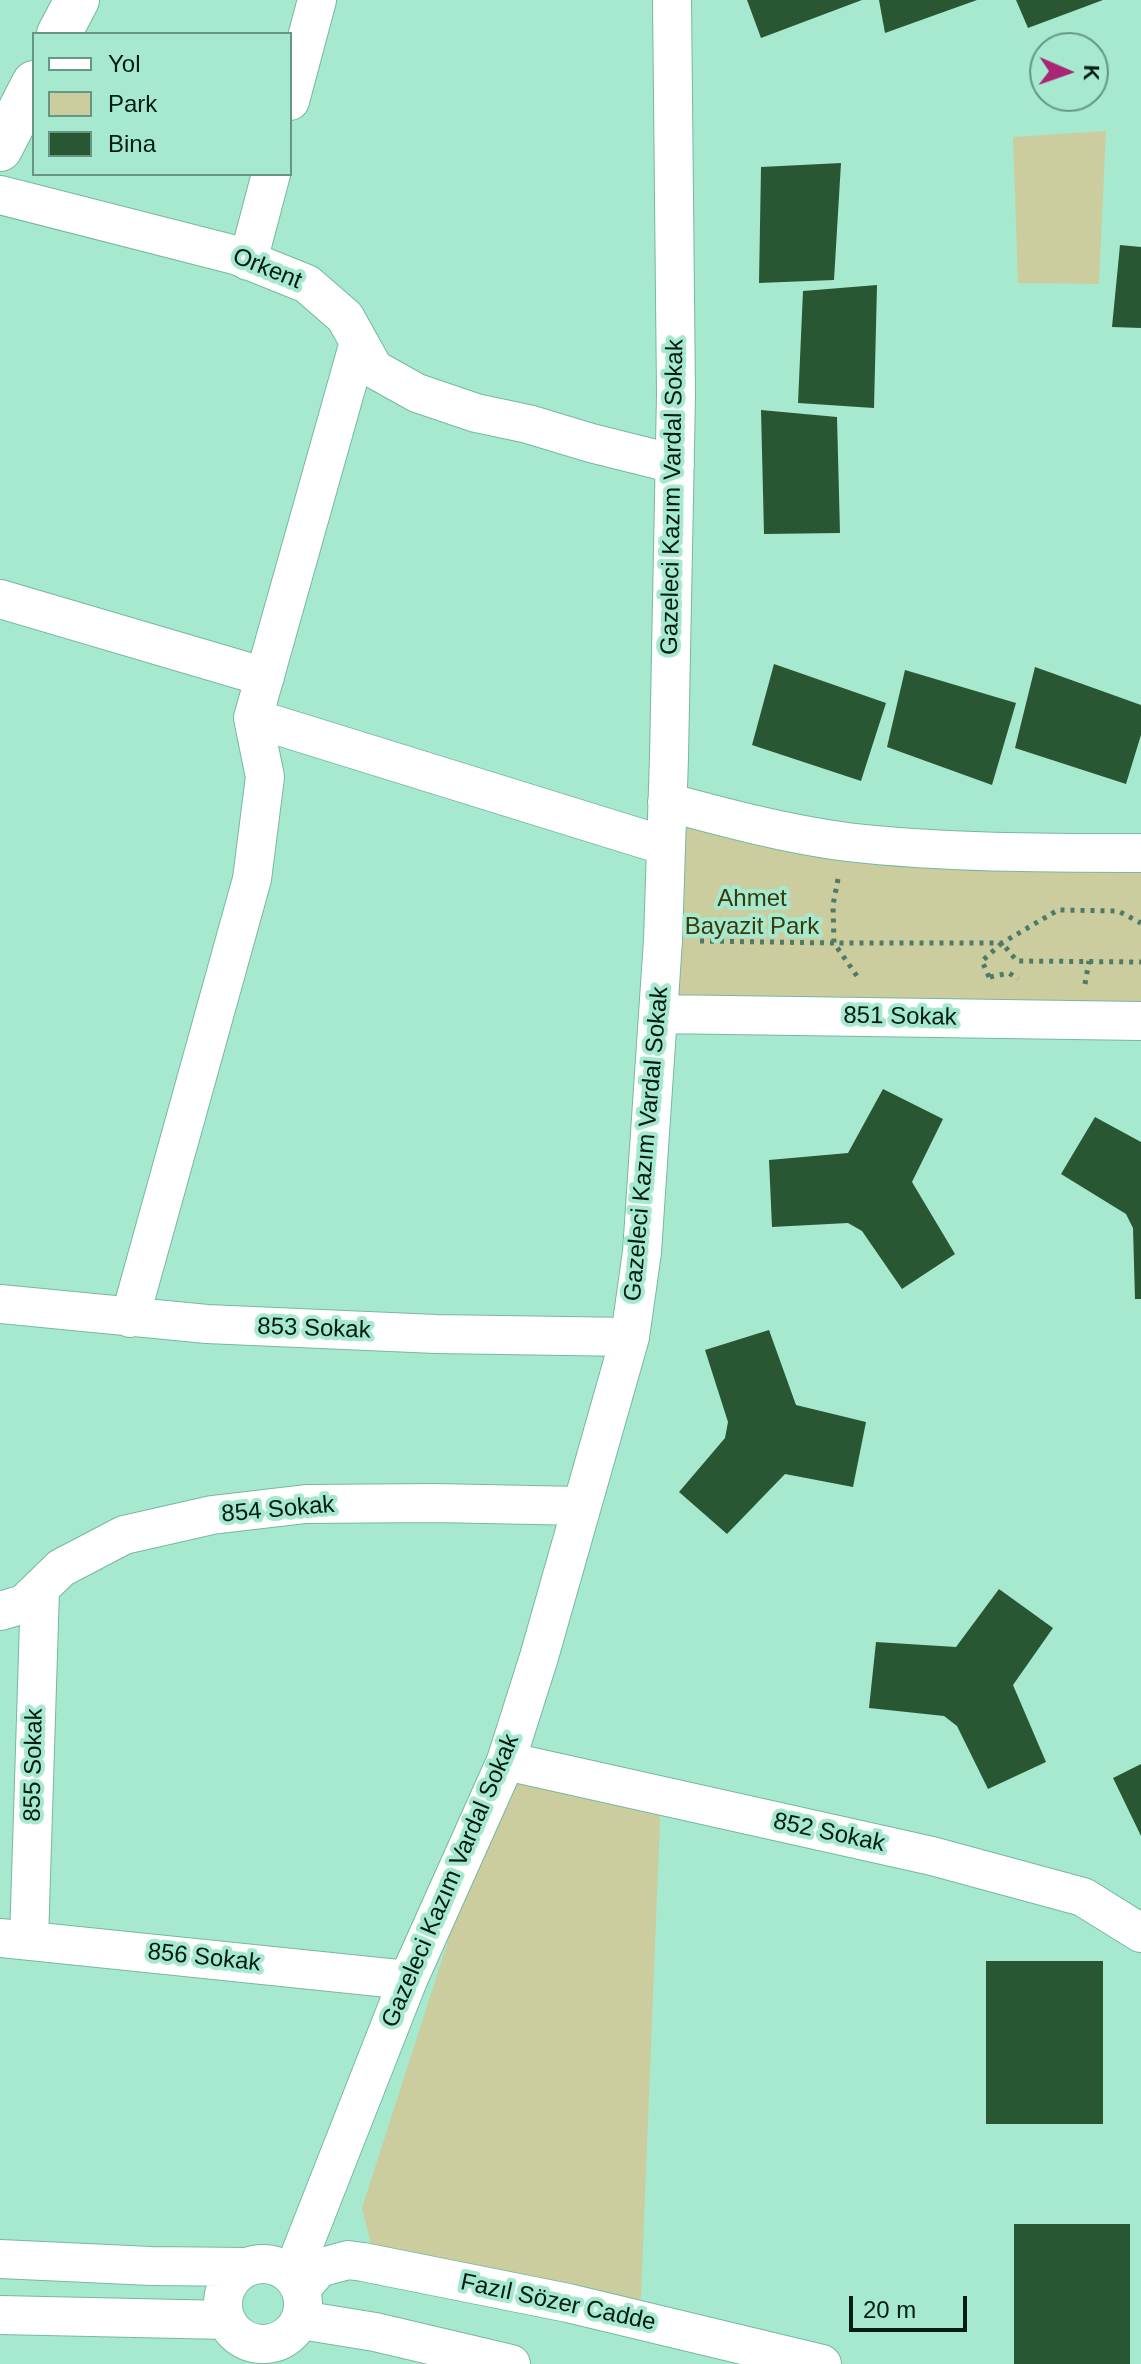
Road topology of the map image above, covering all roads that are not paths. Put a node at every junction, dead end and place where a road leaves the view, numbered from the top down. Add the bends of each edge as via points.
1 (77, 0) edge
2 (317, 0) edge
3 (672, 0) edge
4 (60, 32) edge
5 (32, 87) edge
6 (292, 94) edge
7 (0, 149) edge
8 (270, 176) edge
9 (0, 195) edge
10 (248, 261) junction
11 (359, 342) junction
12 (675, 464) junction
13 (0, 599) edge
14 (265, 677) junction
15 (253, 718) junction
16 (667, 802) junction
17 (666, 846) junction
18 (1141, 853) edge
19 (658, 1014) junction
20 (1141, 1021) edge
21 (0, 1304) edge
22 (130, 1318) junction
23 (630, 1337) junction
24 (582, 1506) junction
25 (40, 1590) junction
26 (0, 1611) edge
27 (506, 1761) junction
28 (1141, 1933) edge
29 (15, 1939) edge
30 (408, 1980) junction
31 (0, 2259) edge
32 (248, 2267) junction
33 (0, 2315) edge
34 (289, 2318) edge
35 (229, 2339) edge
36 (511, 2364) edge
37 (822, 2364) edge

1 - 4 main road
2 - 6 street
3 - 12 street, Gazeleci Kazım Vardal Sokak
5 - 7 main road
8 - 10 street
9 - 10 street, Orkent
10 - 11 street, Orkent via 307,284 345,317
11 - 12 street, Orkent via 374,369 417,393
11 - 14 street
12 - 16 street, Gazeleci Kazım Vardal Sokak
13 - 14 street
14 - 15 street
15 - 17 street
15 - 22 street via 265,777 252,879
16 - 17 street, Gazeleci Kazım Vardal Sokak
16 - 18 street via 746,824 845,841 952,851
17 - 19 street, Gazeleci Kazım Vardal Sokak
19 - 20 street, 851 Sokak
19 - 23 street, Gazeleci Kazım Vardal Sokak via 642,1252
21 - 22 street, 853 Sokak
22 - 23 street, 853 Sokak via 436,1334
23 - 24 street, Gazeleci Kazım Vardal Sokak
24 - 25 street, 854 Sokak via 306,1504 212,1515 124,1535 61,1568
24 - 27 street, Gazeleci Kazım Vardal Sokak
25 - 26 street, 854 Sokak via 24,1604
25 - 29 street, 855 Sokak
27 - 28 street, 852 Sokak via 932,1856 1083,1897
27 - 30 street, Gazeleci Kazım Vardal Sokak
29 - 30 street, 856 Sokak
30 - 34 street, Gazeleci Kazım Vardal Sokak
31 - 32 street
32 - 34 street via 279,2266
32 - 35 street via 226,2289 222,2305
33 - 35 street
34 - 35 street via 264,2346
34 - 36 street
34 - 37 street, Fazıl Sözer Cadde via 319,2268 348,2260 568,2303

